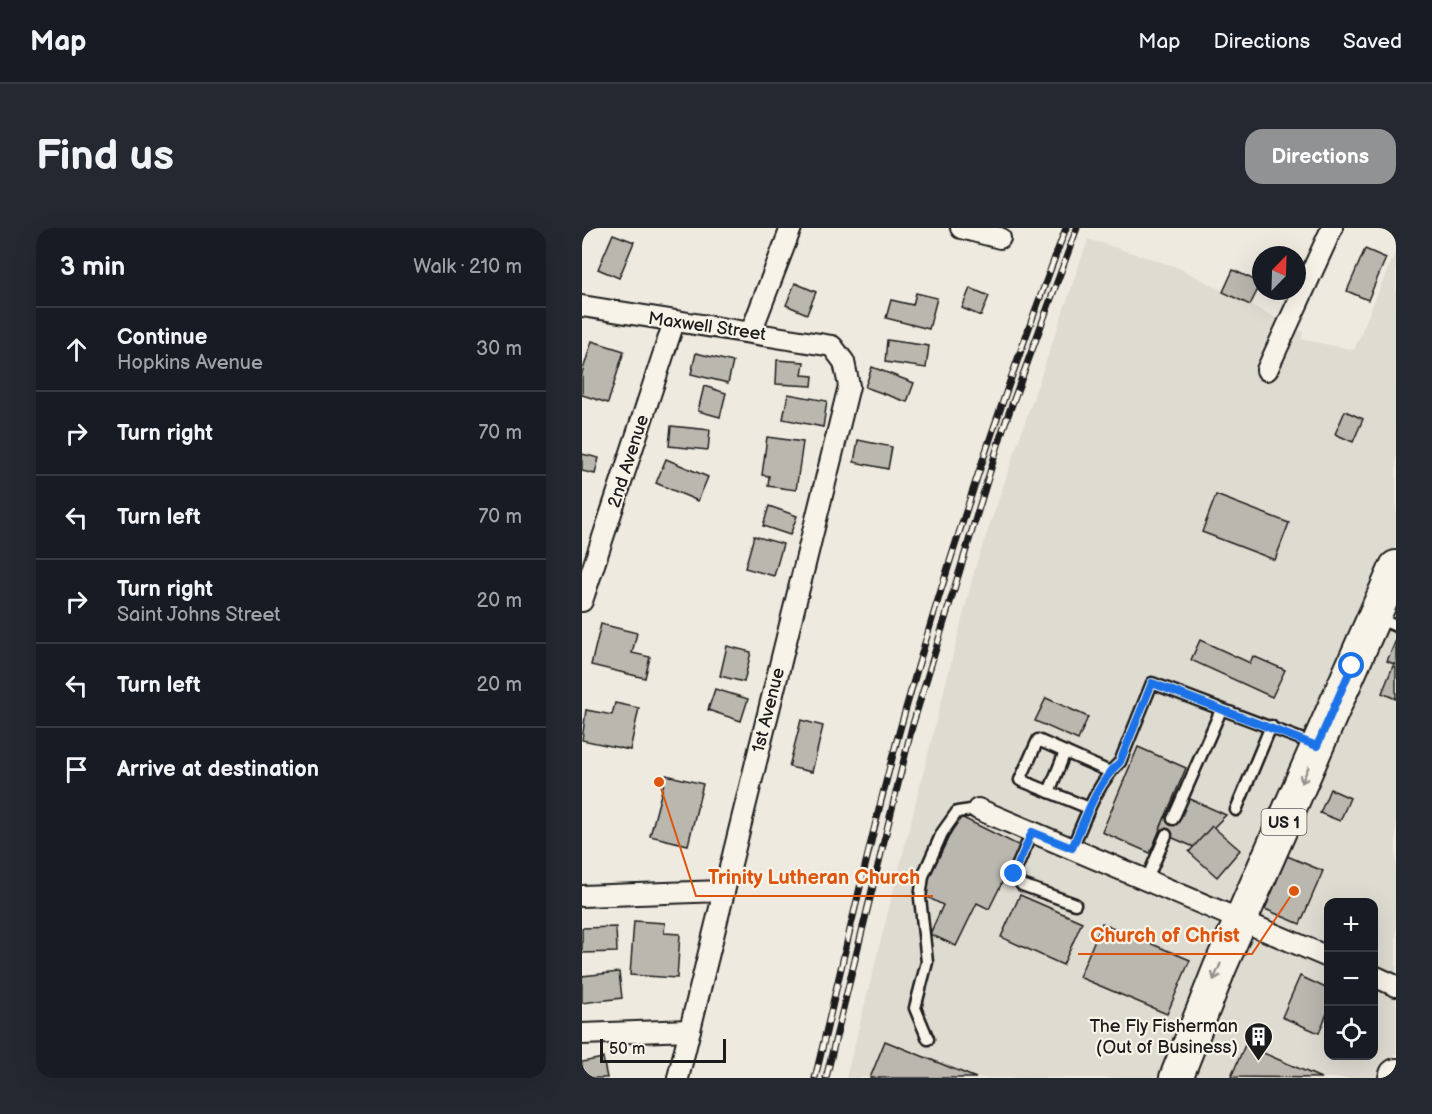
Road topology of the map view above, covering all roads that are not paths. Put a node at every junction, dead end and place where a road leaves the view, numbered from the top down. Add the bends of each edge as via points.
1 (791, 228) edge
2 (961, 228) edge
3 (1332, 228) edge
4 (1000, 238) dead end
5 (582, 306) edge
6 (674, 322) junction
7 (752, 332) junction
8 (832, 346) joint
9 (1267, 370) dead end
10 (1396, 567) edge
11 (582, 601) edge
12 (1385, 621) edge
13 (1221, 710) junction
14 (1271, 726) junction
15 (1317, 746) junction
16 (1065, 752) junction
17 (1110, 771) junction
18 (1049, 792) junction
19 (1089, 808) junction
20 (978, 809) joint
21 (1236, 810) dead end
22 (1173, 819) dead end
23 (1032, 832) junction
24 (1166, 836) dead end
25 (1072, 848) junction
26 (1147, 879) junction
27 (722, 891) junction
28 (582, 896) edge
29 (1075, 904) dead end
30 (1241, 919) junction
31 (1324, 955) edge
32 (1378, 978) edge
33 (1396, 986) edge
34 (690, 1030) junction
35 (582, 1034) edge
36 (928, 1040) dead end
37 (678, 1078) edge
38 (1176, 1078) edge

1 - 7 street
2 - 4 street
3 - 9 street
5 - 6 street, Maxwell Street
6 - 7 street, Maxwell Street
6 - 11 street, 2nd Avenue
7 - 8 street, Maxwell Street
8 - 27 street, 1st Avenue via 844,363 849,386
10 - 12 main road, US 1
12 - 15 main road, US 1
13 - 14 lane
13 - 17 lane via 1152,683 1120,762
13 - 22 lane
14 - 15 lane
14 - 21 lane
15 -> 30 main road, US 1
16 - 17 lane
16 - 18 lane
16 - 18 lane via 1038,740 1020,780
17 - 19 lane
18 - 19 lane
19 - 25 lane
20 - 23 street
20 - 36 lane via 957,812 942,833 922,876 920,898 927,962 915,1008
23 - 25 street
23 - 29 lane via 1014,874 1022,885
24 - 26 lane
25 - 26 street
26 - 30 street
27 - 28 street
27 - 34 street, 1st Avenue
30 - 31 street
30 -> 38 main road, US 1
32 - 33 street
34 - 35 street
34 - 37 street, 1st Avenue

